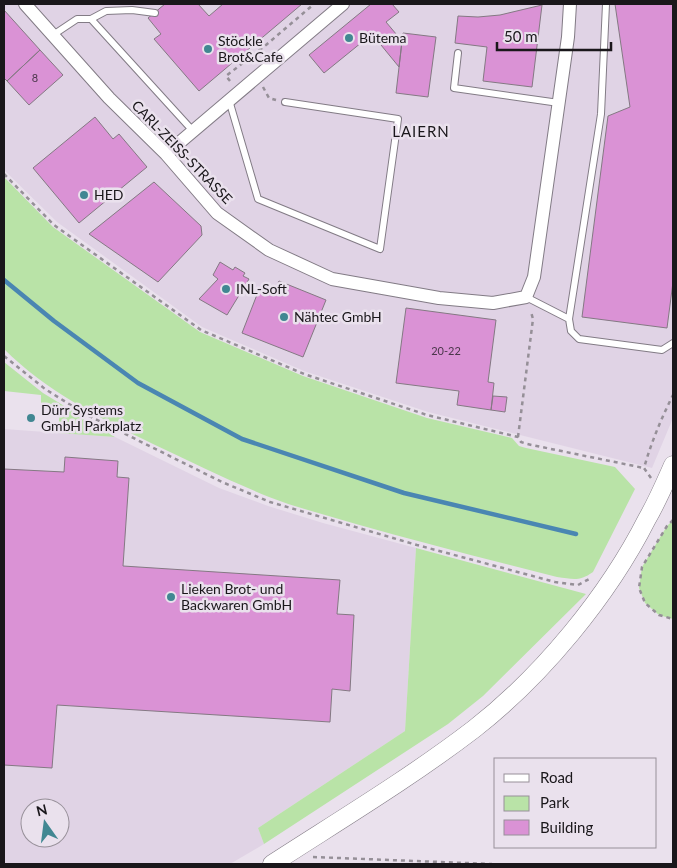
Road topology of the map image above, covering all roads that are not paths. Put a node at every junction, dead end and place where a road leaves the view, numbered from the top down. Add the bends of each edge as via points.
1 (25, 4) edge
2 (343, 4) edge
3 (570, 4) edge
4 (606, 4) edge
5 (154, 13) dead end
6 (91, 19) junction
7 (53, 36) junction
8 (458, 53) dead end
9 (234, 96) junction
10 (285, 102) road end
11 (559, 103) junction
12 (193, 131) junction
13 (166, 154) junction
14 (526, 297) junction
15 (569, 319) junction
16 (673, 343) edge
17 (673, 464) edge
18 (272, 864) edge

1 - 7 street, CARL-ZEISS-STRASSE
2 - 9 street
3 - 11 street
4 - 15 lane via 601,114
5 - 6 lane via 106,10
6 - 7 lane via 77,19
6 - 12 lane
7 - 13 street, CARL-ZEISS-STRASSE
8 - 11 lane via 454,88
9 - 10 lane via 258,199 380,249 398,119
9 - 12 street
11 - 14 street via 534,277
12 - 13 street
13 - 14 street, CARL-ZEISS-STRASSE via 217,213 269,250 332,279 439,298 493,303
14 - 15 lane
15 - 16 lane via 571,331 579,339 662,350
17 - 18 main road via 647,520 620,566 551,656 499,708 393,785

